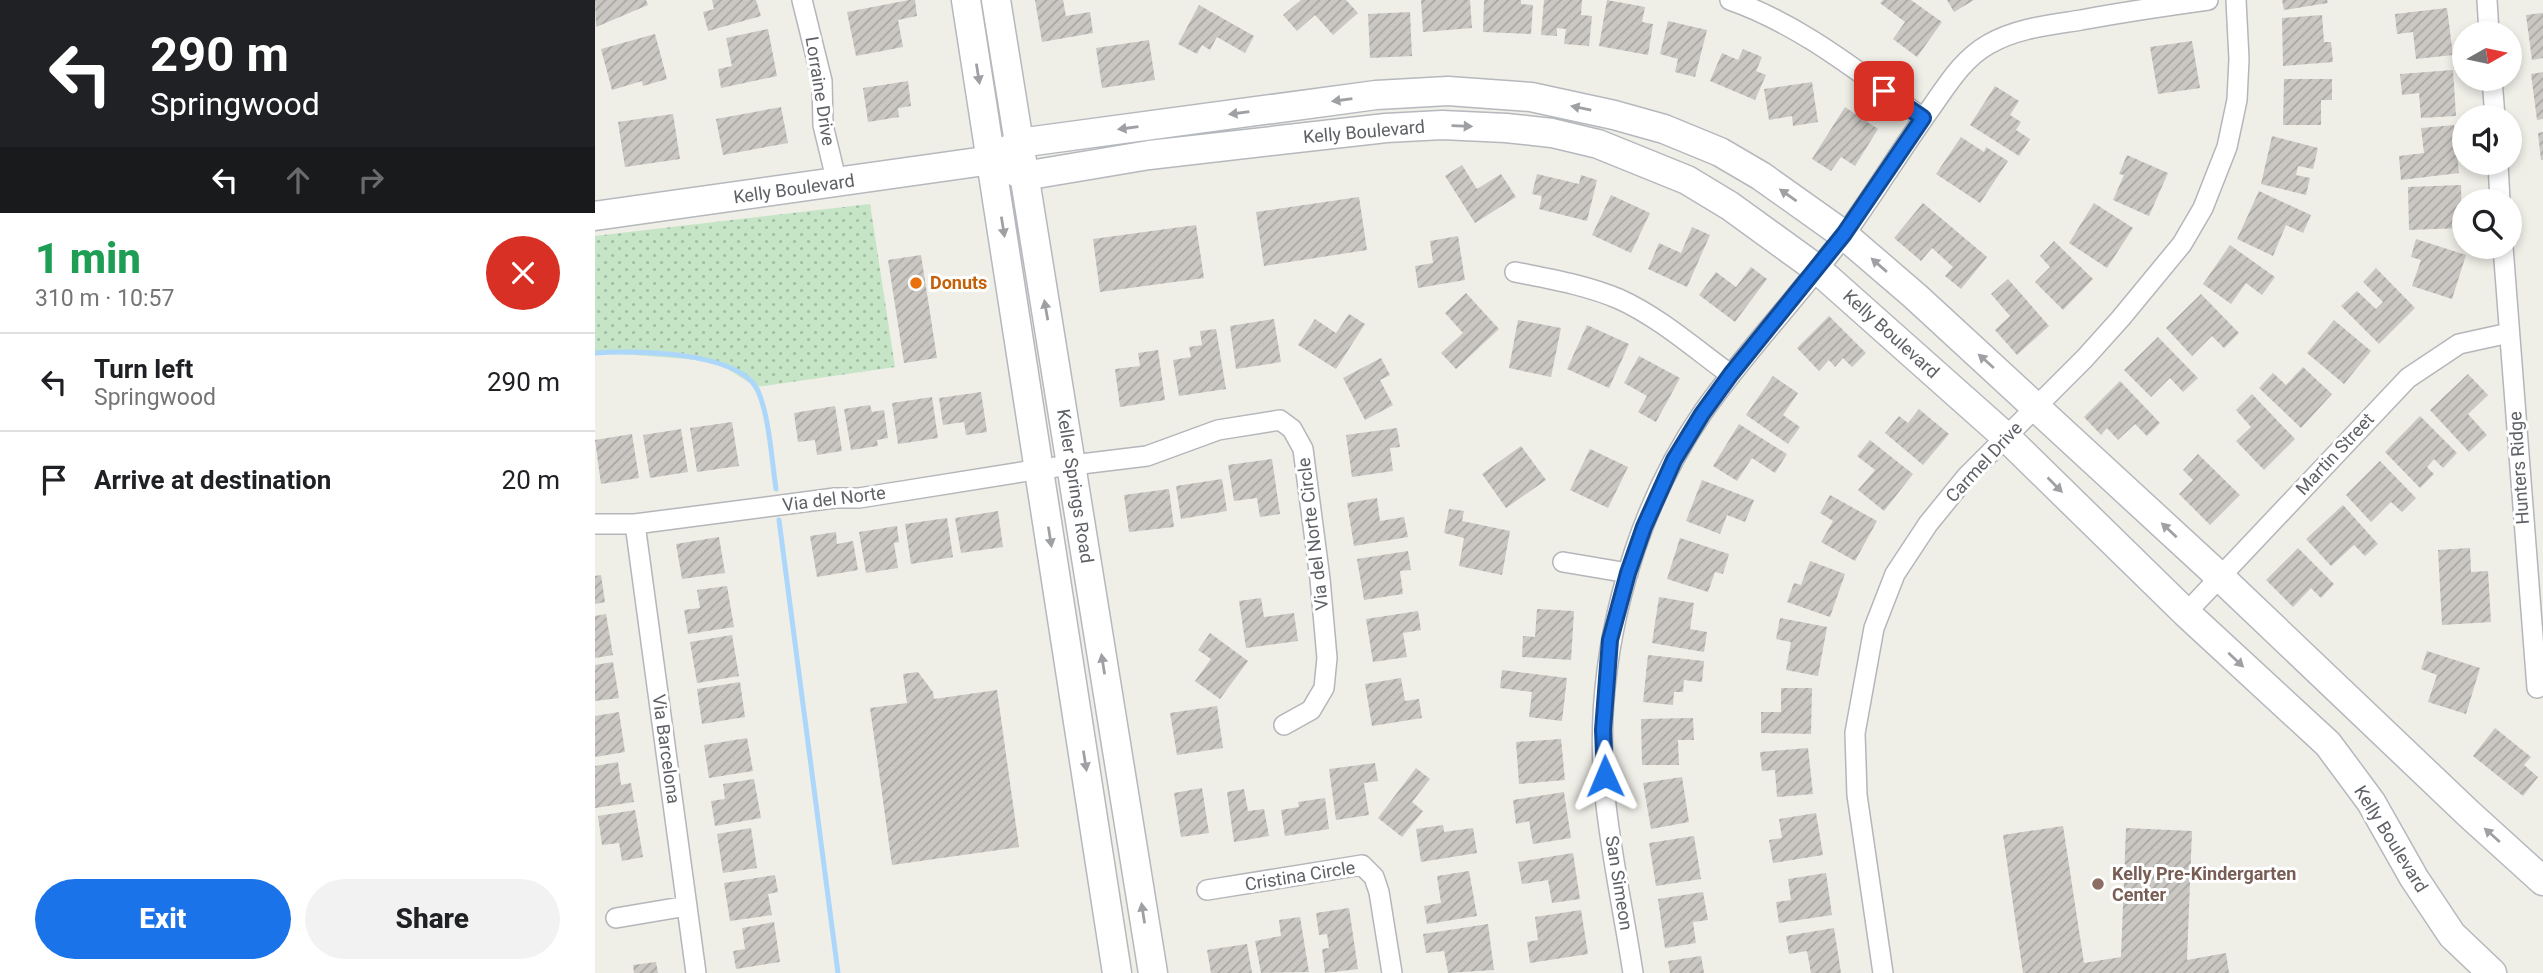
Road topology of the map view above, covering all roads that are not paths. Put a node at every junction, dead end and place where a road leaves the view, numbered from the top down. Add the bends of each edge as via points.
1 (802, 0) edge
2 (966, 0) edge
3 (996, 0) edge
4 (1730, 0) edge
5 (2208, 0) edge
6 (2236, 0) edge
7 (2487, 0) edge
8 (2488, 21) edge
9 (1283, 107) junction
10 (1923, 118) junction
11 (1288, 139) junction
12 (1019, 142) junction
13 (992, 160) junction
14 (1024, 176) junction
15 (837, 183) junction
16 (595, 214) edge
17 (1844, 234) junction
18 (2504, 259) edge
19 (1817, 269) junction
20 (1515, 272) dead end
21 (2509, 333) junction
22 (1731, 374) junction
23 (2036, 407) junction
24 (2006, 437) junction
25 (1072, 466) junction
26 (1040, 469) junction
27 (595, 524) edge
28 (635, 524) junction
29 (1563, 562) dead end
30 (1628, 573) junction
31 (2219, 576) junction
32 (2186, 613) junction
33 (2537, 688) dead end
34 (1285, 725) dead end
35 (1133, 853) junction
36 (1100, 858) junction
37 (2543, 881) edge
38 (1207, 890) dead end
39 (687, 906) junction
40 (616, 918) dead end
41 (696, 973) edge
42 (1117, 973) edge
43 (1153, 973) edge
44 (1392, 973) edge
45 (1633, 973) edge
46 (1883, 973) edge
47 (2492, 973) edge

1 - 15 street, Lorraine Drive via 822,81 823,125
2 -> 13 main road, Keller Springs Road
3 - 12 main road, Keller Springs Road
4 - 10 street via 1808,36
5 - 10 street, San Simeon via 2011,33 1967,59
6 - 23 street, Carmel Drive via 2237,100 2227,147 2203,208 2182,244 2121,318
7 - 8 street
9 - 11 main road
9 -> 12 main road, Kelly Boulevard
17 -> 9 main road, Kelly Boulevard via 1720,152 1614,115 1531,97 1448,91
10 - 17 street, San Simeon
11 - 14 main road, Kelly Boulevard
11 -> 19 main road, Kelly Boulevard via 1442,125 1552,133 1598,144 1687,180
12 - 13 main road, Kelly Boulevard
12 - 14 main road, Keller Springs Road
13 - 14 main road
13 - 15 main road, Kelly Boulevard
13 -> 26 main road, Keller Springs Road
25 -> 14 main road, Keller Springs Road
15 - 16 main road, Kelly Boulevard
17 - 19 street, San Simeon
23 -> 17 main road, Kelly Boulevard
18 - 21 street, Hunters Ridge
19 - 22 street, San Simeon
19 - 24 main road, Kelly Boulevard
20 - 22 street via 1581,285 1620,300 1655,319
21 - 31 street, Martin Street via 2459,344 2408,378
21 - 33 street, Hunters Ridge
22 - 30 street, San Simeon via 1674,460
23 - 24 street, Carmel Drive
31 -> 23 main road, Kelly Boulevard
24 -> 32 main road, Kelly Boulevard
24 - 46 street, Carmel Drive via 1928,524 1895,574 1874,628 1855,733 1857,795
25 - 26 street, Via del Norte
25 - 34 street, Via del Norte Circle via 1147,456 1218,430 1259,422 1280,420 1292,429 1303,449 1327,658 1324,688 1311,710
35 -> 25 main road, Keller Springs Road
26 - 28 street, Via del Norte via 859,498
26 -> 36 main road, Keller Springs Road
27 - 28 street, Via del Norte
28 - 39 street, Via Barcelona
29 - 30 street
30 - 45 street, San Simeon via 1610,640 1603,730 1605,794
31 - 32 street, Martin Street
37 -> 31 main road, Kelly Boulevard
32 -> 47 main road, Kelly Boulevard via 2327,744 2371,802 2452,934
35 - 36 main road
43 -> 35 main road, Keller Springs Road
36 - 42 main road, Keller Springs Road
38 - 44 street, Cristina Circle via 1362,865 1374,877 1379,892
39 - 40 street
39 - 41 street, Via Barcelona

